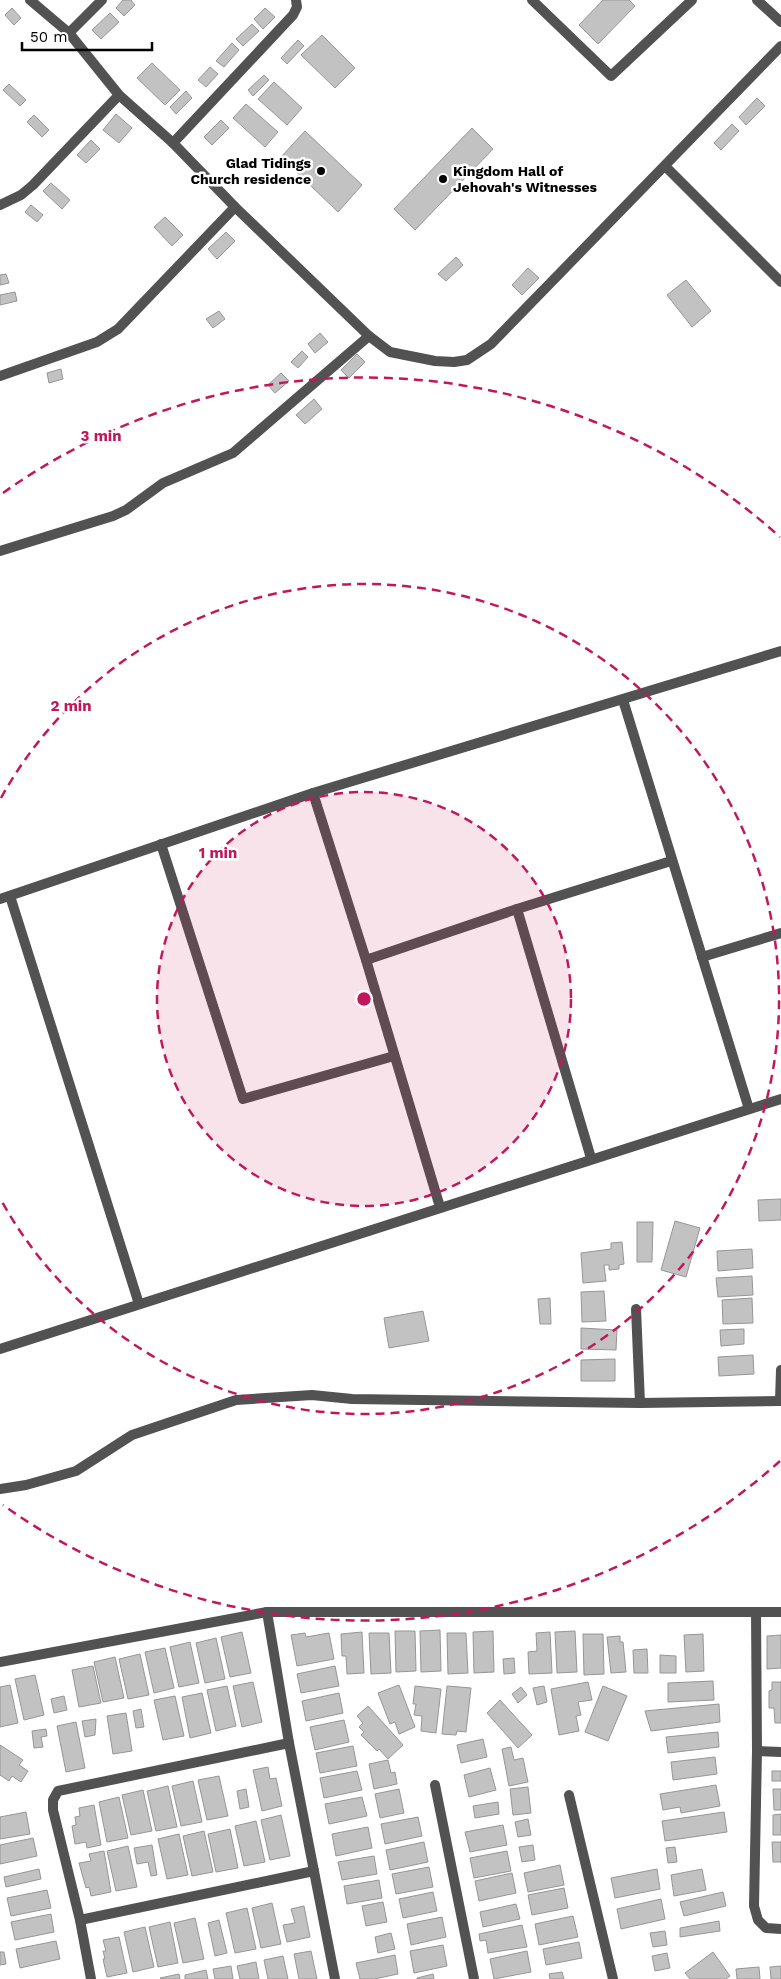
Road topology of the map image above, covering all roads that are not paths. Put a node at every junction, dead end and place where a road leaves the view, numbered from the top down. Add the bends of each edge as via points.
1 (30, 0) edge
2 (102, 0) edge
3 (296, 0) edge
4 (532, 0) edge
5 (692, 0) edge
6 (757, 0) edge
7 (781, 22) edge
8 (69, 33) junction
9 (781, 46) edge
10 (119, 96) junction
11 (174, 142) junction
12 (665, 166) junction
13 (0, 205) edge
14 (235, 207) junction
15 (781, 282) edge
16 (369, 336) junction
17 (0, 376) edge
18 (1, 549) edge
19 (781, 651) edge
20 (623, 700) junction
21 (313, 793) junction
22 (161, 844) junction
23 (672, 861) junction
24 (5, 897) edge
25 (517, 909) junction
26 (781, 933) edge
27 (702, 957) junction
28 (366, 960) junction
29 (394, 1056) junction
30 (781, 1099) edge
31 (749, 1109) junction
32 (591, 1158) junction
33 (440, 1207) junction
34 (139, 1304) junction
35 (636, 1309) dead end
36 (0, 1349) edge
37 (781, 1370) edge
38 (781, 1401) edge
39 (640, 1403) junction
40 (0, 1489) edge
41 (267, 1612) junction
42 (756, 1612) junction
43 (781, 1612) edge
44 (0, 1662) edge
45 (289, 1743) junction
46 (757, 1751) junction
47 (781, 1752) edge
48 (435, 1785) dead end
49 (569, 1795) dead end
50 (314, 1871) junction
51 (80, 1920) junction
52 (781, 1929) edge
53 (91, 1979) edge
54 (335, 1979) edge
55 (474, 1979) edge
56 (613, 1979) edge

1 - 8 street
2 - 8 street
3 - 11 street via 298,7 294,15
4 - 5 street via 611,76
6 - 7 street
8 - 10 street
9 - 12 street
10 - 11 street
10 - 13 street via 33,185
11 - 14 street
12 - 15 street
12 - 16 street via 480,354 468,360 434,361 390,352
14 - 16 street
14 - 17 street via 118,328 97,342
16 - 18 street via 233,453 163,483 113,516
19 - 20 street
20 - 21 street
20 - 23 street
21 - 22 street
21 - 28 street
22 - 24 street
22 - 29 street via 243,1099
23 - 25 street
23 - 27 street
24 - 34 street
25 - 28 street
25 - 32 street
26 - 27 street
27 - 31 street
28 - 29 street
29 - 33 street
30 - 31 street
31 - 32 street
32 - 33 street
33 - 34 street
34 - 36 street
35 - 39 street
37 - 38 street
38 - 39 street
39 - 40 street via 362,1399 312,1395 236,1400 132,1435 76,1471
41 - 42 street
41 - 44 street
41 - 45 street
42 - 43 street
42 - 46 street
45 - 50 street
45 - 51 street via 58,1791 52,1810
46 - 47 street
46 - 52 street via 754,1906 758,1920 766,1928
48 - 55 street
49 - 56 street
50 - 51 street
50 - 54 street
51 - 53 street

